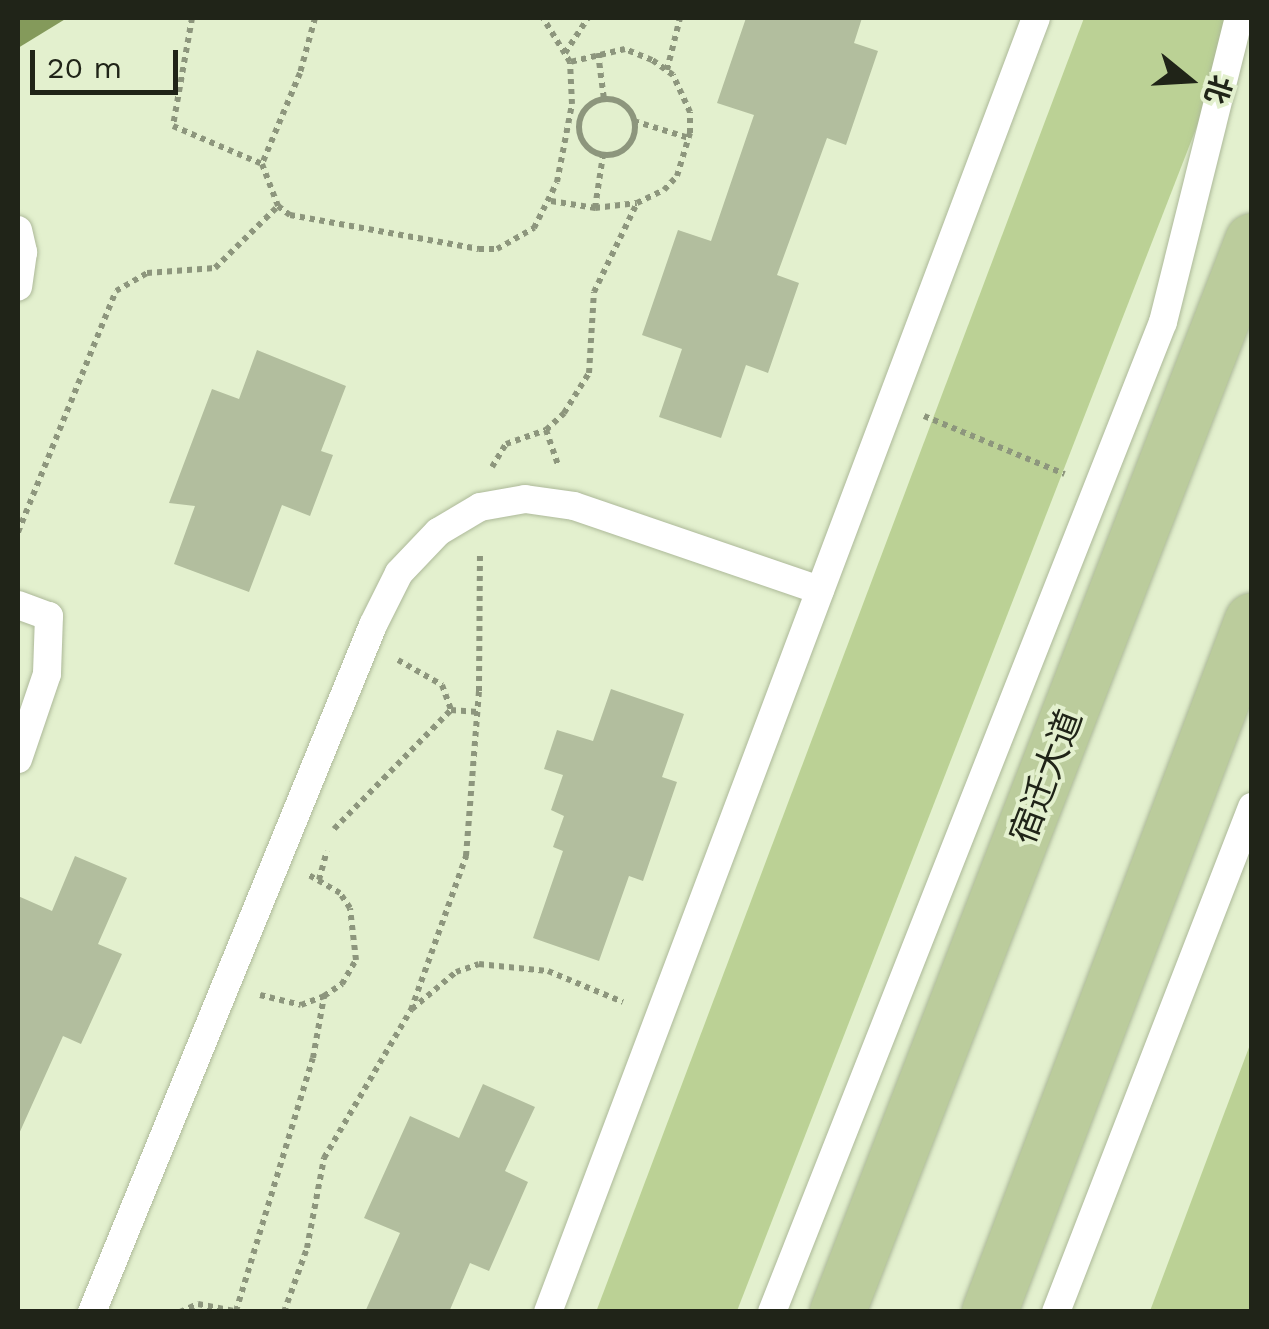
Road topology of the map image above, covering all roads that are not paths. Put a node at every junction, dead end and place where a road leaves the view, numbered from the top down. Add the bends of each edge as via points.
1 (1036, 18) edge
2 (1239, 18) edge
3 (18, 230) edge
4 (1252, 241) edge
5 (18, 287) edge
6 (820, 590) junction
7 (18, 604) edge
8 (1252, 620) edge
9 (18, 759) edge
10 (1252, 806) edge
11 (92, 1312) edge
12 (548, 1312) edge
13 (772, 1312) edge
14 (838, 1312) edge
15 (988, 1312) edge
16 (1056, 1312) edge

1 - 6 lane
2 - 13 lane via 1163,322
3 - 5 lane
4 - 14 main road, 宿迁大道
6 - 11 lane via 584,508 526,499 480,507 438,532 399,573 364,648
6 - 12 lane
7 - 9 lane via 48,616 47,674
8 - 15 main road
10 - 16 lane

